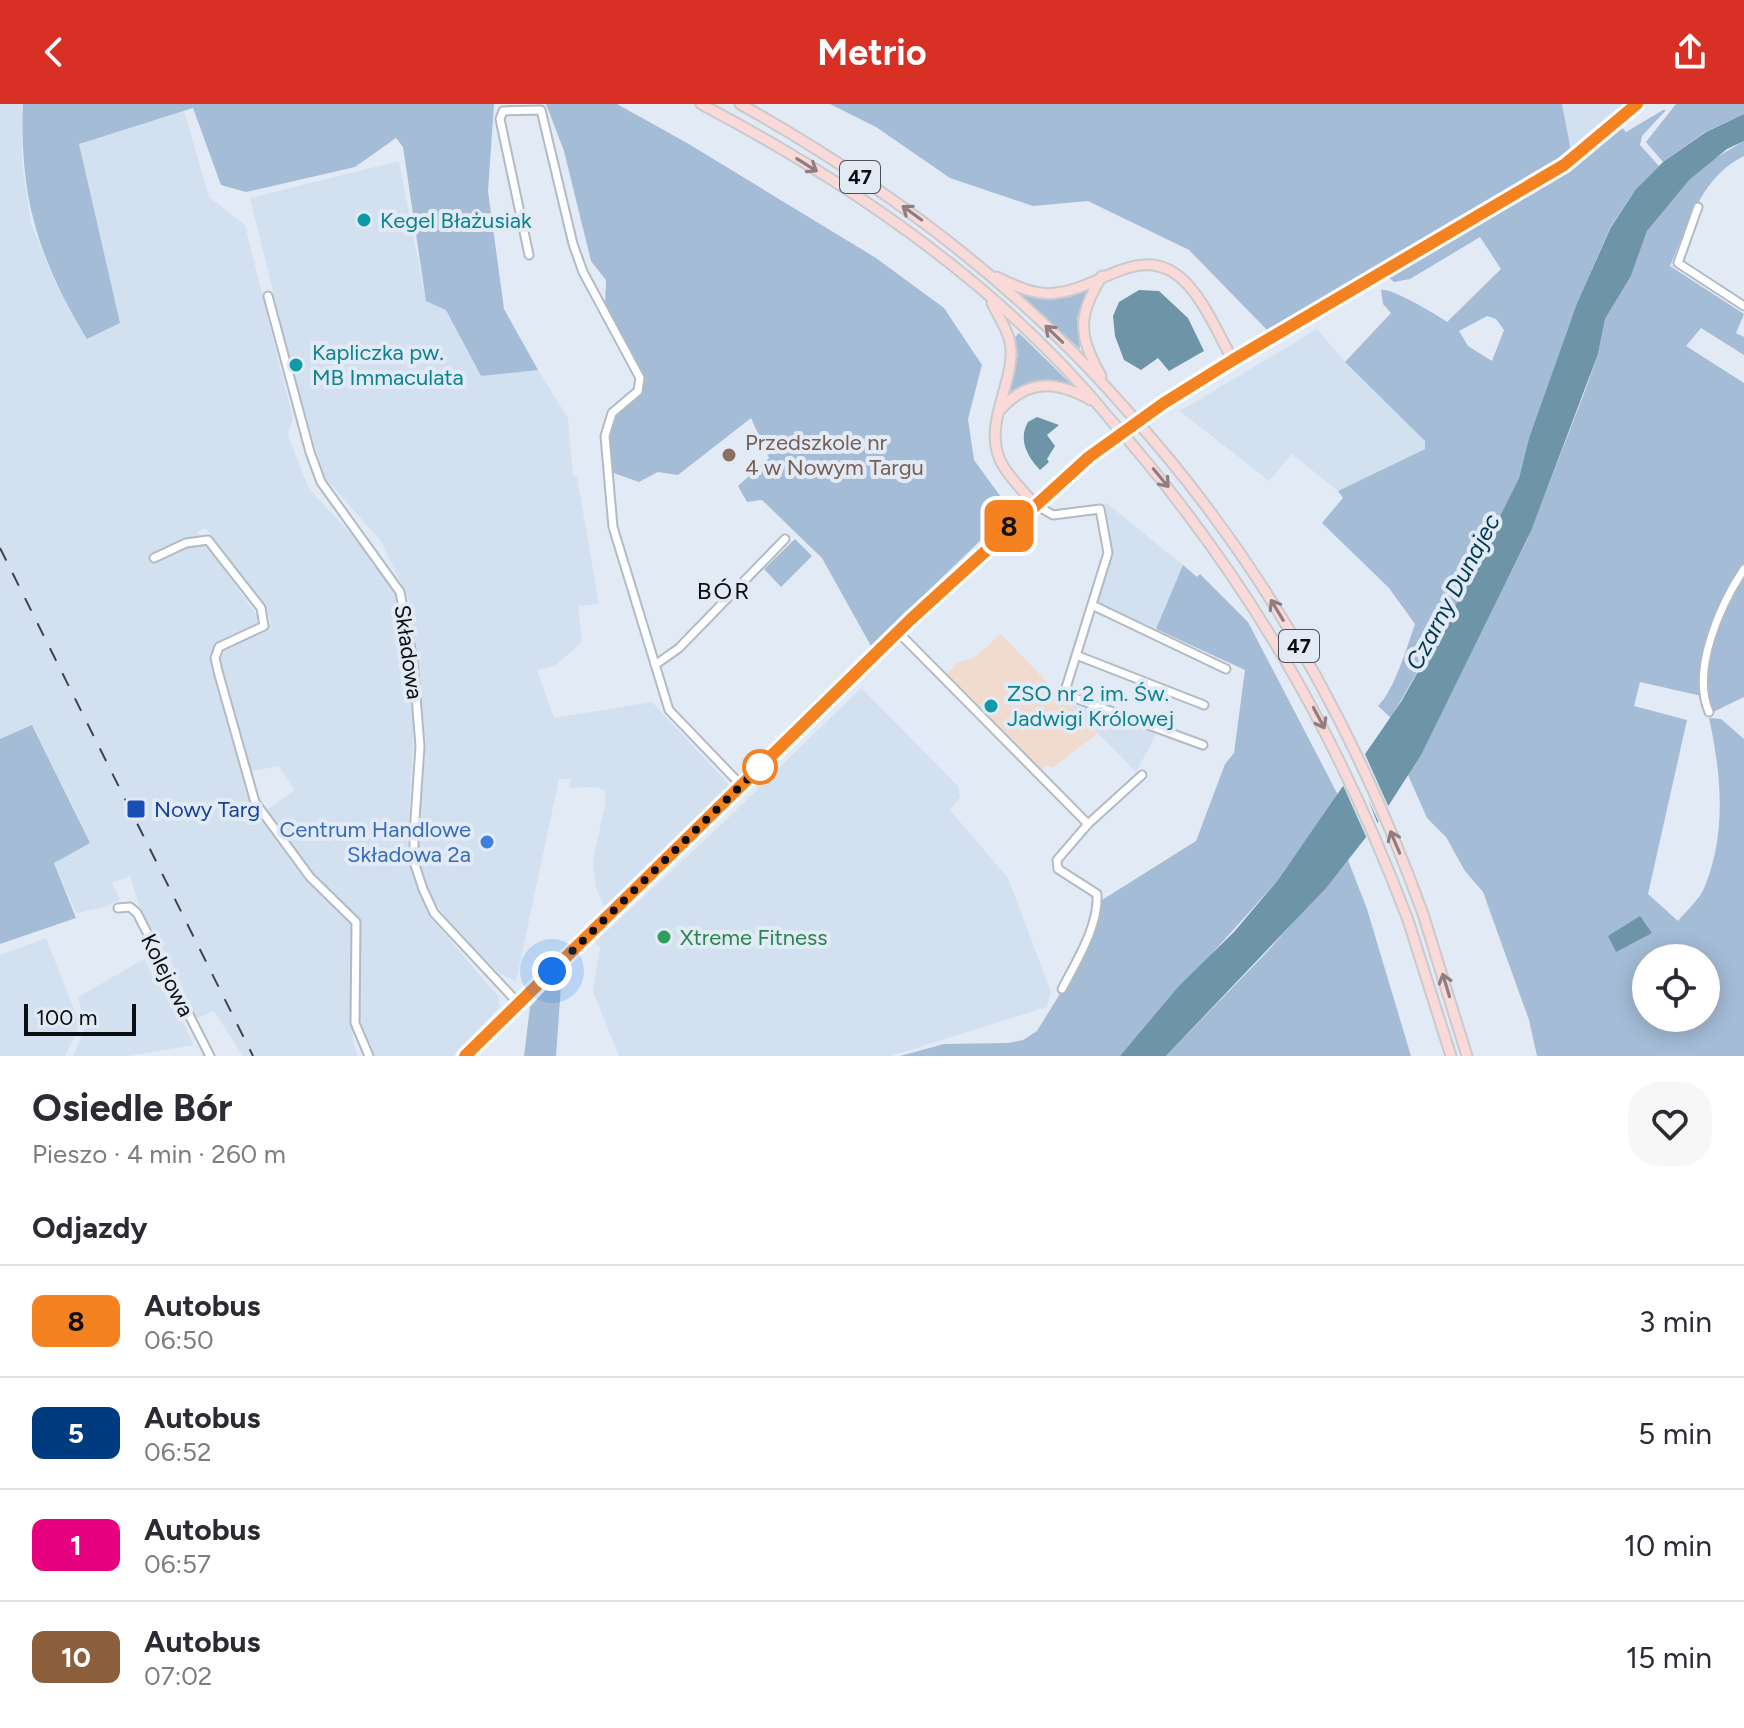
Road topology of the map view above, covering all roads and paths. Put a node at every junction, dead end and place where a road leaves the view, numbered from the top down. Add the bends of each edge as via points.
1 (701, 104) edge
2 (740, 104) edge
3 (1637, 104) edge
4 (1698, 207) dead end
5 (529, 255) dead end
6 (985, 272) junction
7 (1102, 276) junction
8 (268, 296) dead end
9 (989, 297) junction
10 (1744, 306) edge
11 (1233, 360) junction
12 (1109, 389) junction
13 (1097, 404) junction
14 (999, 411) junction
15 (1034, 504) junction
16 (785, 539) dead end
17 (154, 558) dead end
18 (1744, 569) edge
19 (1092, 605) junction
20 (898, 632) junction
21 (1076, 655) junction
22 (655, 665) junction
23 (1226, 669) dead end
24 (1204, 705) dead end
25 (1709, 712) dead end
26 (1203, 745) dead end
27 (1142, 775) dead end
28 (741, 785) junction
29 (1088, 824) junction
30 (118, 908) dead end
31 (1062, 989) dead end
32 (519, 1004) junction
33 (210, 1056) edge
34 (369, 1056) edge
35 (465, 1056) edge
36 (1451, 1056) edge
37 (1467, 1056) edge

1 -> 9 main road, 47 via 868,205
6 -> 2 main road, 47 via 884,193
3 - 11 main road via 1564,165
4 - 10 street via 1678,263
5 - 22 street via 500,119 503,111 541,110 578,258 640,378 638,391 612,413 605,436 613,527
6 - 7 main road via 1020,288 1053,294
12 -> 6 main road, 47
7 - 11 main road via 1140,265 1161,267 1179,277
7 - 12 main road via 1087,300 1082,324 1089,355
8 - 32 street, Składowa via 321,482 400,592 413,660 420,746 414,848 423,889 434,913
9 - 13 main road, 47
9 - 14 main road via 1011,346
11 - 15 main road via 1130,427
37 -> 12 main road, 47, bridge via 1423,914 1366,775 1311,667 1233,541
13 - 14 main road via 1063,386 1041,384 1020,391
13 -> 36 main road, 47, bridge via 1199,526 1275,639 1357,794 1408,920
14 - 15 main road via 1000,460
15 - 19 street via 1053,515 1100,509 1108,553
15 - 20 main road
16 - 22 street via 679,648
17 - 34 street via 186,543 208,540 261,608 264,626 219,647 215,658 255,802 310,877 356,922 355,1023
18 - 25 street via 1725,606 1703,675
19 - 21 street
19 - 23 street
20 - 28 main road
20 - 29 street
21 - 24 street
21 - 26 street via 1064,694
22 - 28 street via 669,710
27 - 29 street
28 - 32 main road
29 - 31 street via 1057,860 1058,869 1097,894 1083,948
30 - 33 street, Kolejowa via 130,907 137,913
32 - 35 main road

